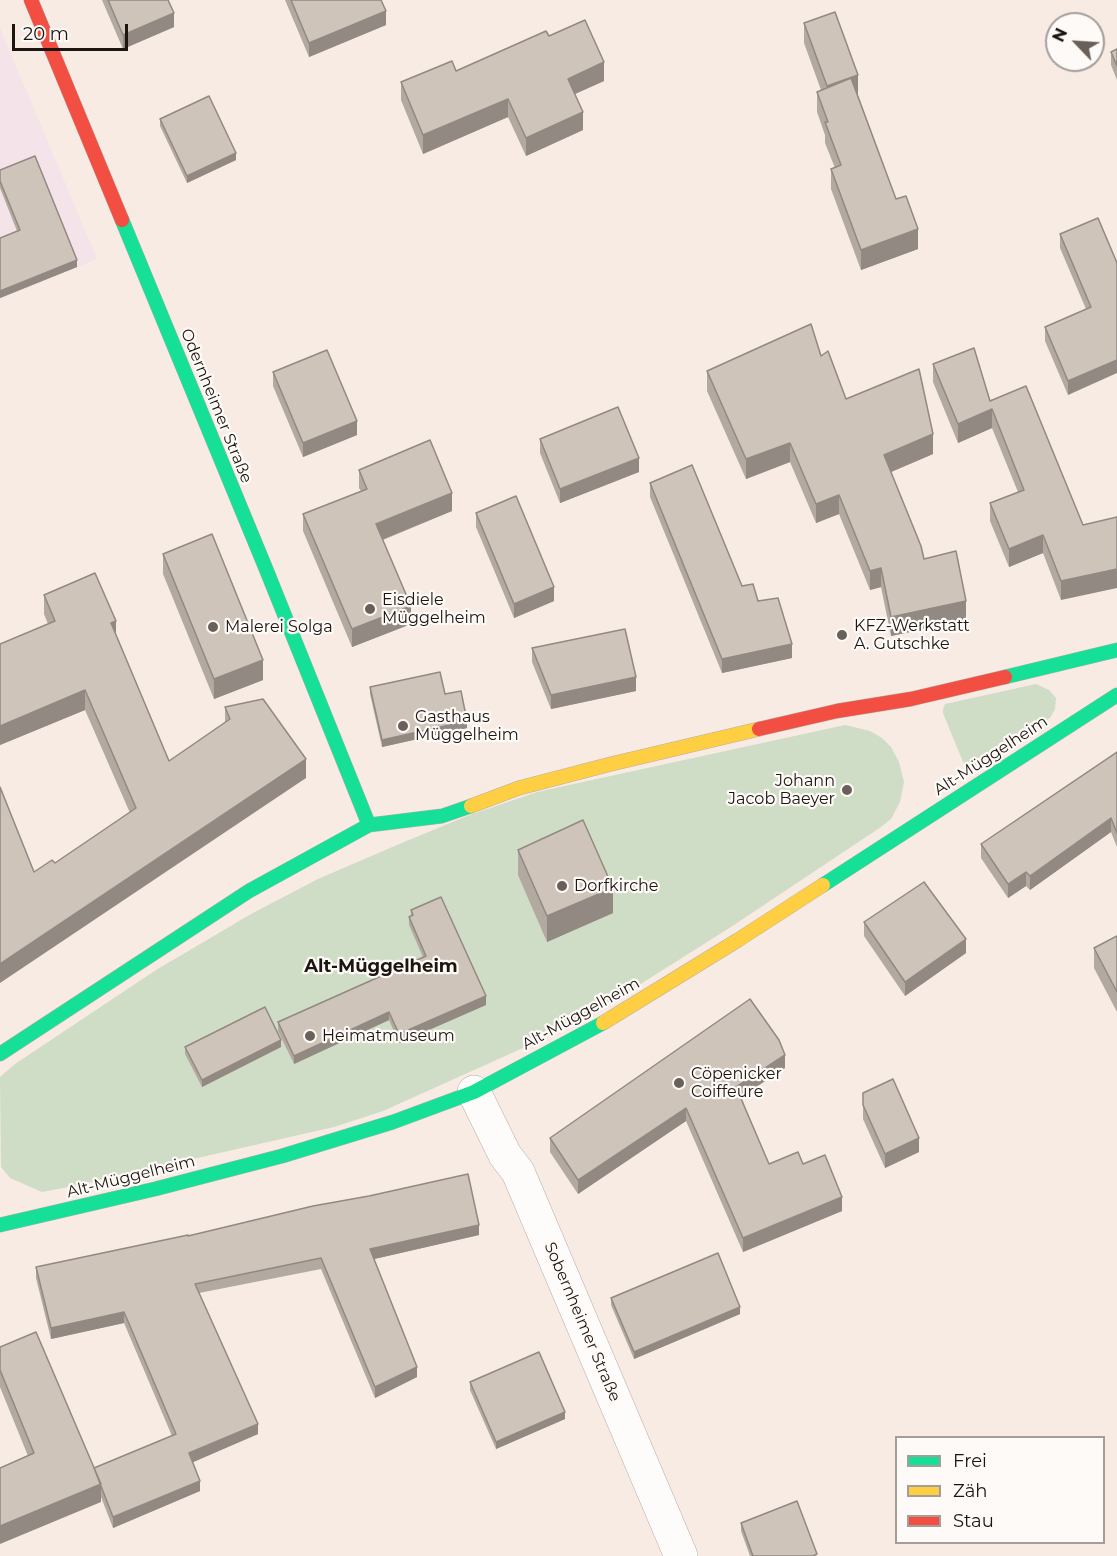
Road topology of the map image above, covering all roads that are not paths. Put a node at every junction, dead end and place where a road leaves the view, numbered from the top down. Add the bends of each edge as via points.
1 (31, 0) edge
2 (1117, 650) edge
3 (1117, 695) edge
4 (369, 825) junction
5 (0, 1054) edge
6 (474, 1092) junction
7 (0, 1226) edge
8 (681, 1556) edge

1 - 4 main road, Odernheimer Straße
2 - 4 main road via 610,764 519,788 442,816
3 - 6 main road, Alt-Müggelheim via 607,1021
4 - 5 main road via 249,891
6 - 7 main road, Alt-Müggelheim via 282,1156
6 - 8 street, Sobernheimer Straße via 505,1155 518,1172

